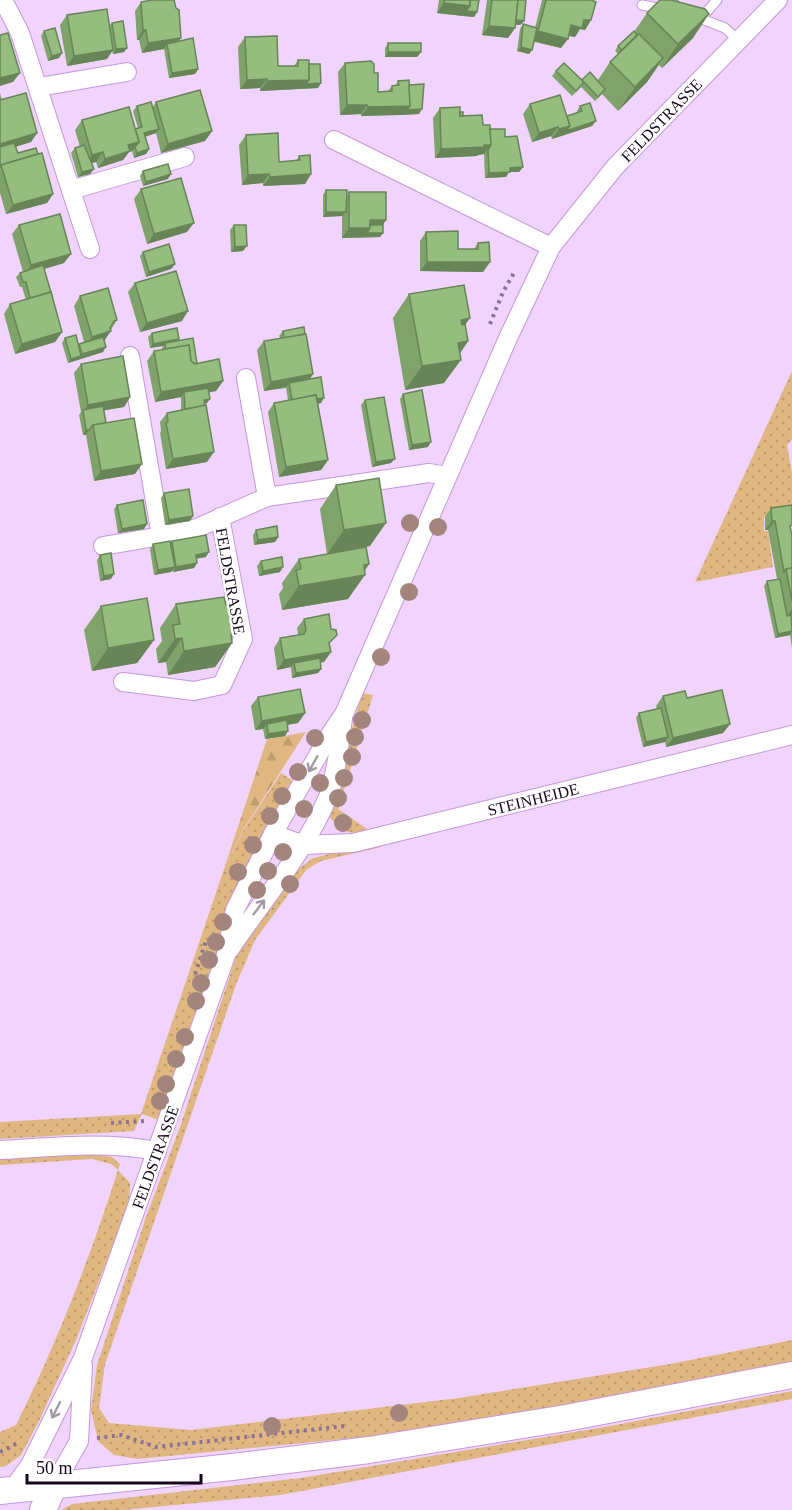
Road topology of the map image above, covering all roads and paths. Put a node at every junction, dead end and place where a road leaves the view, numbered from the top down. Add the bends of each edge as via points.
1 (3, 0) edge
2 (717, 0) edge
3 (778, 0) edge
4 (642, 5) dead end
5 (702, 17) junction
6 (738, 40) junction
7 (127, 72) dead end
8 (39, 87) junction
9 (334, 140) dead end
10 (185, 157) dead end
11 (71, 190) junction
12 (551, 247) junction
13 (90, 249) dead end
14 (130, 356) dead end
15 (246, 378) dead end
16 (447, 477) junction
17 (267, 498) junction
18 (220, 517) junction
19 (161, 536) junction
20 (103, 546) dead end
21 (123, 682) dead end
22 (344, 714) junction
23 (792, 735) edge
24 (273, 834) junction
25 (304, 845) junction
26 (226, 955) junction
27 (0, 1150) edge
28 (157, 1151) junction
29 (83, 1358) junction
30 (792, 1376) edge
31 (353, 1425) dead end
32 (79, 1441) junction
33 (39, 1443) junction
34 (0, 1452) edge
35 (54, 1485) junction
36 (6, 1497) edge
37 (43, 1510) edge

1 - 8 street via 20,33
2 - 5 lane
3 - 6 street, FELDSTRASSE
4 - 5 lane
5 - 6 lane via 725,28
6 - 12 street, FELDSTRASSE via 615,167
7 - 8 street
8 - 11 street
9 - 12 street
10 - 11 street
11 - 13 street
12 - 16 street, FELDSTRASSE
14 - 19 street
15 - 17 street
16 - 17 street, FELDSTRASSE via 429,473
16 - 22 street, FELDSTRASSE
17 - 18 street, FELDSTRASSE
18 - 19 street, FELDSTRASSE via 197,528
18 - 21 street, FELDSTRASSE via 243,639 222,685 194,691
19 - 20 street, FELDSTRASSE
22 -> 24 street, FELDSTRASSE
22 - 25 street, FELDSTRASSE via 328,795
23 - 25 street, STEINHEIDE via 353,843
24 - 25 street, STEINHEIDE
24 - 26 street, FELDSTRASSE via 235,910
26 -> 25 street, FELDSTRASSE
26 - 28 street, FELDSTRASSE
27 - 28 street via 88,1145
28 - 29 street, FELDSTRASSE
29 - 32 street, FELDSTRASSE
29 -> 33 street, FELDSTRASSE
30 - 35 street via 369,1449
31 - 32 path via 156,1448 121,1435
32 - 35 street, FELDSTRASSE
33 - 34 path via 17,1443
33 - 36 street, FELDSTRASSE via 30,1465
35 - 36 street
35 - 37 street

